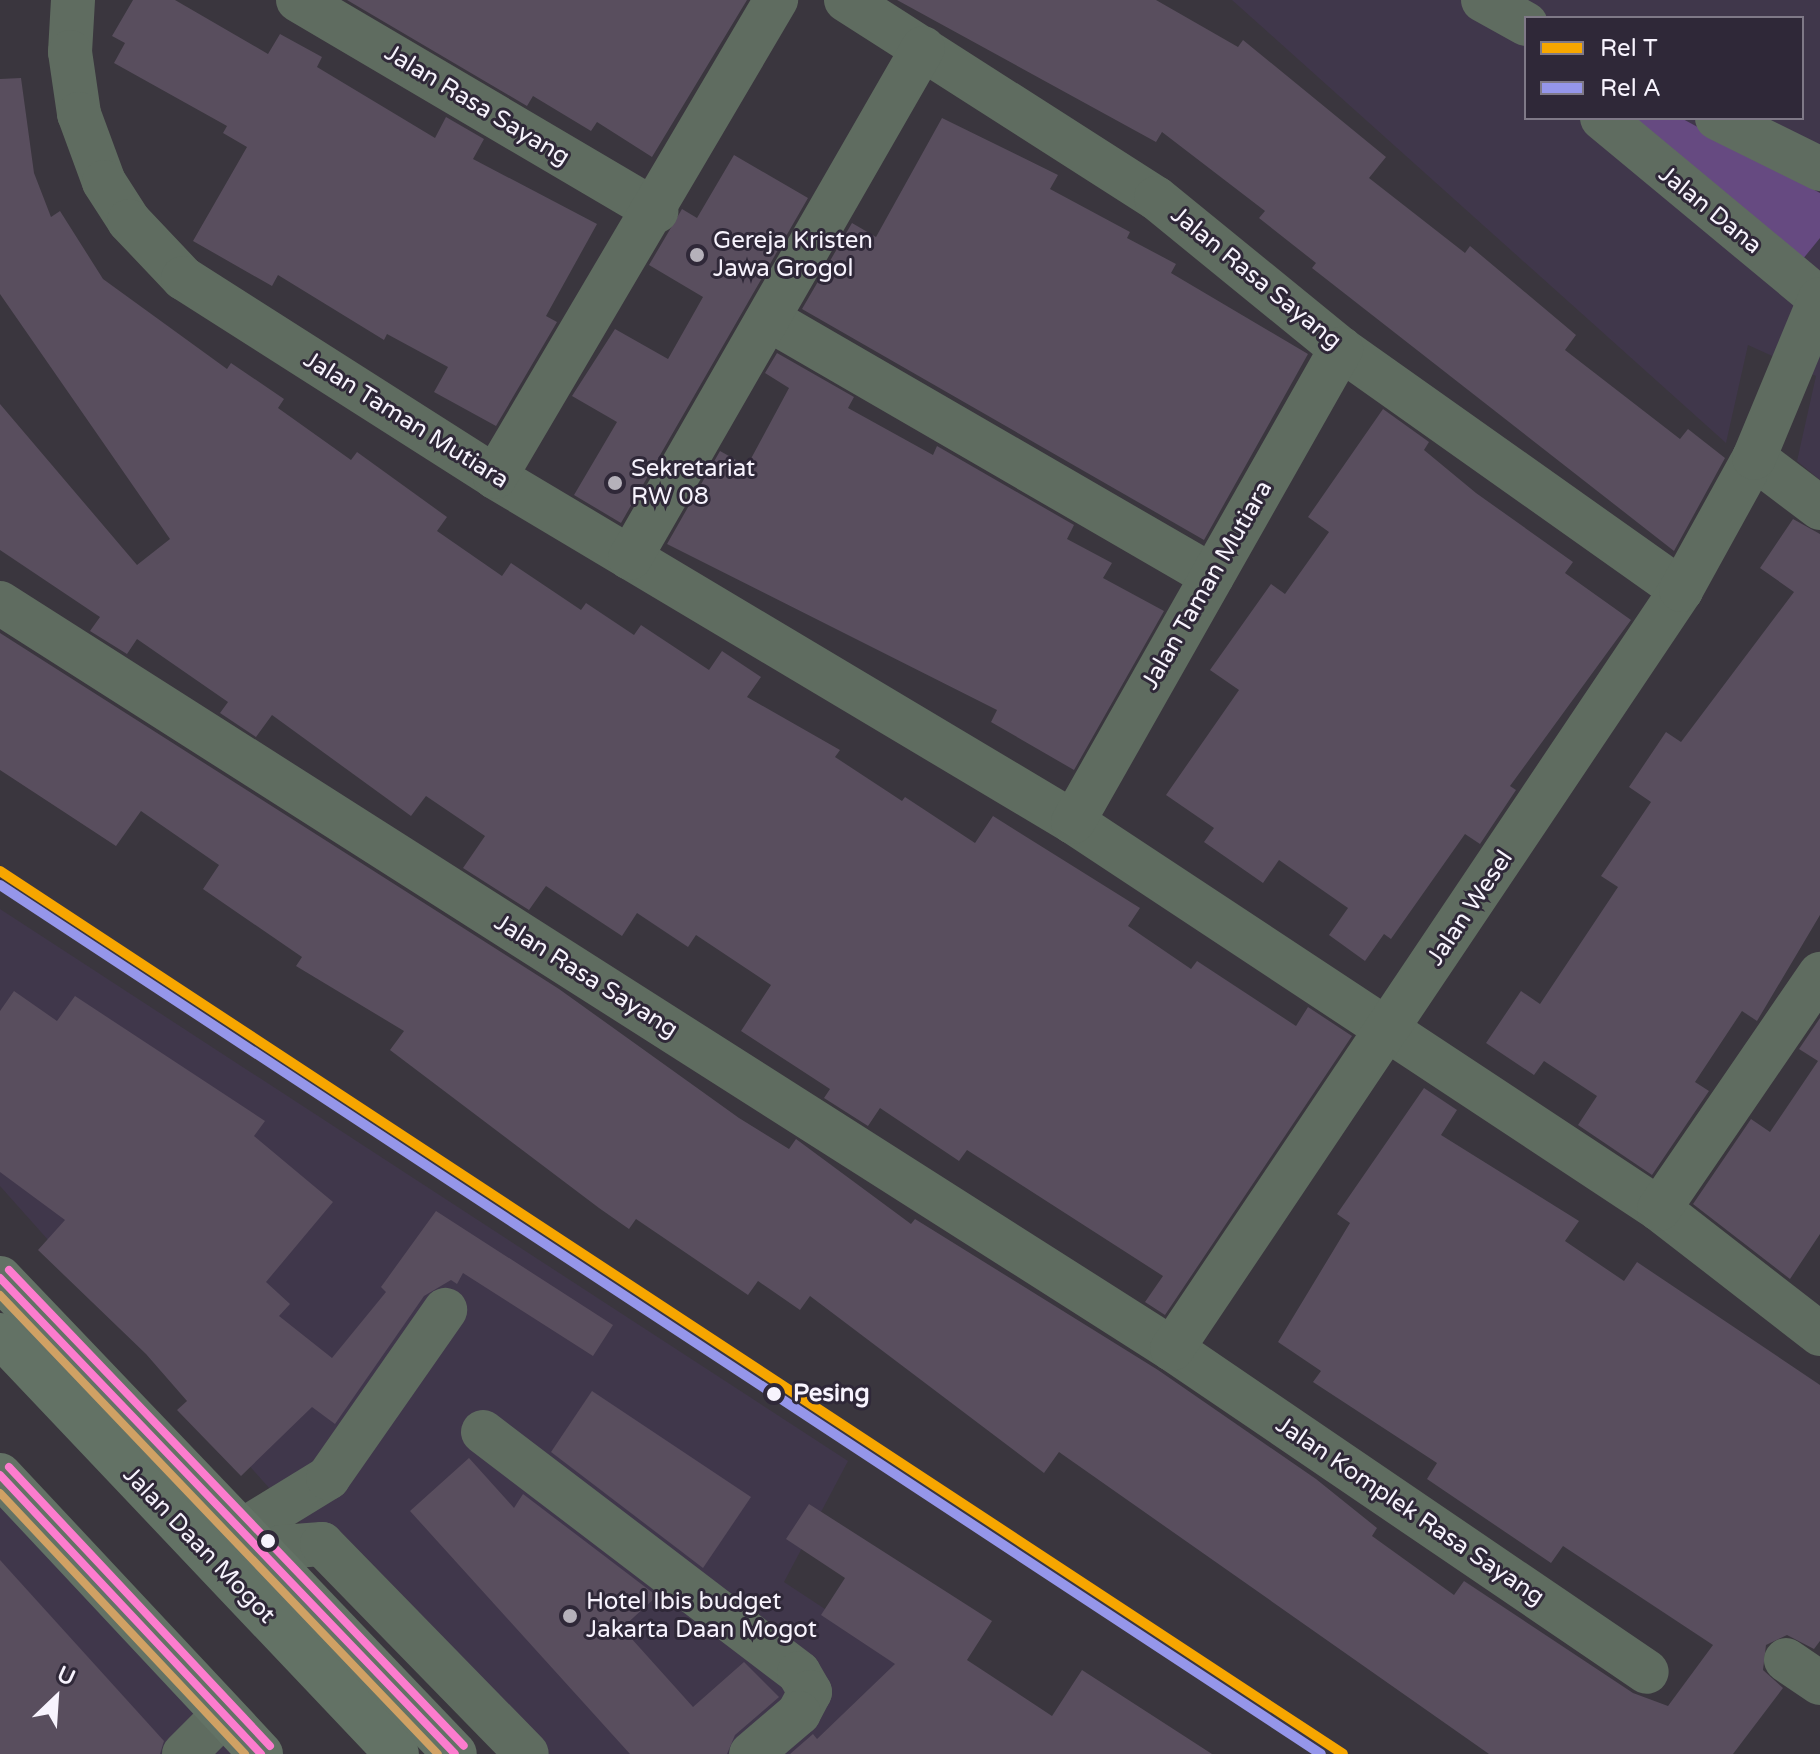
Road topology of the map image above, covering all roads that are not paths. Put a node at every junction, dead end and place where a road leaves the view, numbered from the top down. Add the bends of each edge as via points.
1 (73, 0) edge
2 (298, 0) edge
3 (776, 0) edge
4 (846, 0) edge
5 (923, 48) junction
6 (1604, 120) edge
7 (1721, 120) edge
8 (1820, 169) edge
9 (656, 211) junction
10 (1820, 299) edge
11 (770, 320) junction
12 (1341, 349) junction
13 (1754, 458) junction
14 (495, 477) junction
15 (1820, 508) edge
16 (630, 558) junction
17 (1212, 576) junction
18 (1668, 581) junction
19 (0, 603) edge
20 (1073, 822) junction
21 (1818, 982) edge
22 (1390, 1029) junction
23 (1659, 1209) junction
24 (0, 1278) edge
25 (445, 1310) dead end
26 (1820, 1334) edge
27 (0, 1335) edge
28 (1172, 1349) junction
29 (0, 1376) edge
30 (483, 1432) dead end
31 (0, 1475) edge
32 (255, 1543) junction
33 (1647, 1672) dead end
34 (222, 1716) junction
35 (184, 1754) edge
36 (261, 1754) edge
37 (359, 1754) edge
38 (397, 1754) edge
39 (455, 1754) edge
40 (527, 1754) edge
41 (751, 1754) edge

1 - 14 street, Jalan Taman Mutiara via 70,52 79,114 104,182 129,221 183,278
2 - 9 street, Jalan Rasa Sayang
3 - 9 street
4 - 5 street, Jalan Rasa Sayang
5 - 11 street
5 - 12 street, Jalan Rasa Sayang via 1156,198
6 - 10 street, Jalan Dana
7 - 8 street
9 - 14 street
10 - 13 street, Jalan Dana
11 - 16 street
11 - 17 street
12 - 17 street, Jalan Taman Mutiara
12 - 18 street, Jalan Rasa Sayang
13 - 15 street
13 - 18 street, Jalan Wesel
14 - 16 street, Jalan Taman Mutiara
16 - 20 street, Jalan Taman Mutiara
17 - 20 street, Jalan Taman Mutiara
18 - 22 street, Jalan Wesel
19 - 28 street, Jalan Rasa Sayang
20 - 22 street, Jalan Taman Mutiara
21 - 23 street
22 - 23 street, Jalan Taman Mutiara
22 - 28 street, Jalan Wesel
23 - 26 street, Jalan Taman Mutiara
24 - 32 highway, Jalan Daan Mogot
25 - 32 street via 328,1478
27 - 38 highway, Jalan Daan Mogot
28 - 33 street, Jalan Komplek Rasa Sayang
29 - 37 highway, Jalan Daan Mogot
30 - 41 street via 799,1673 810,1692 799,1713
31 - 34 highway
32 - 39 highway, Jalan Daan Mogot
32 - 40 street via 322,1544
34 - 35 street
34 - 36 highway

